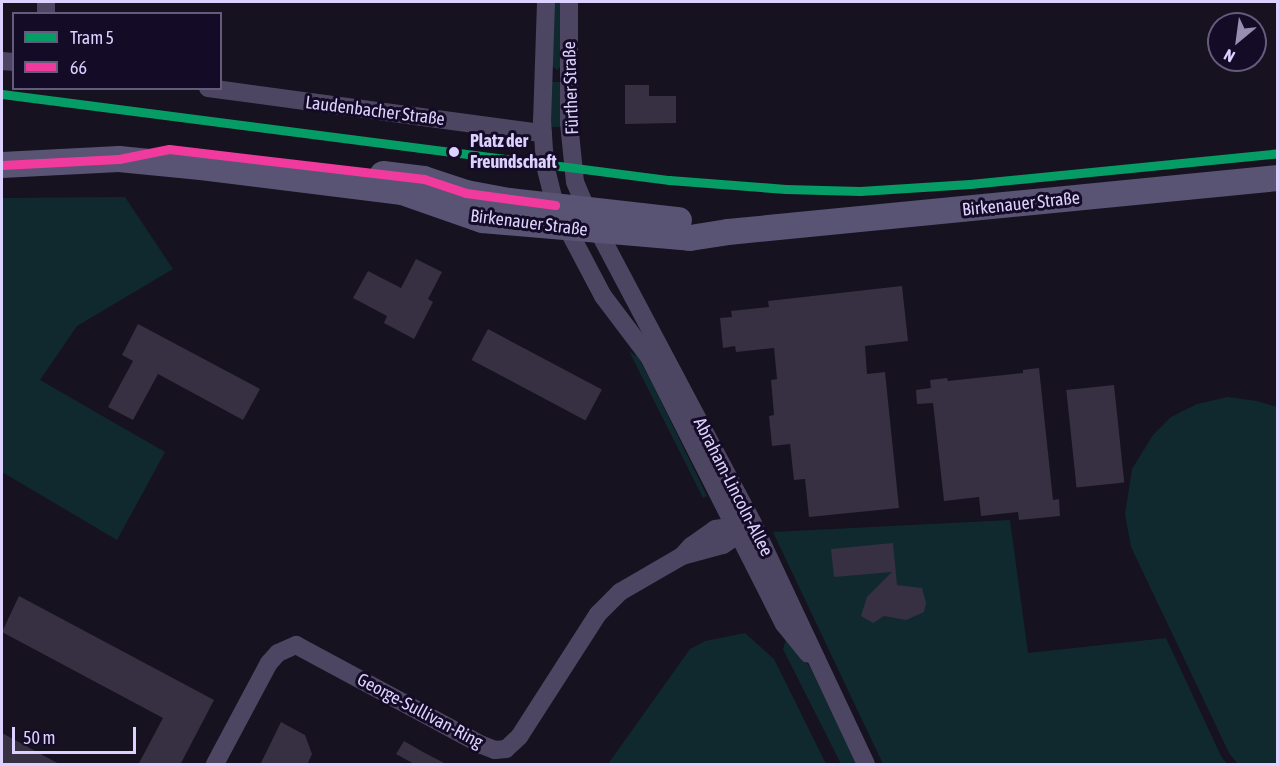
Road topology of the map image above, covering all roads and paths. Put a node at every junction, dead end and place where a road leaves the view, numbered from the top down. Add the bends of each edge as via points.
1 (546, 2) edge
2 (569, 2) edge
3 (222, 90) edge
4 (543, 133) junction
5 (119, 159) junction
6 (2, 165) edge
7 (1278, 178) edge
8 (555, 205) junction
9 (586, 208) junction
10 (567, 228) junction
11 (599, 231) junction
12 (728, 232) junction
13 (742, 529) junction
14 (215, 765) edge
15 (866, 765) edge

1 - 4 street, Fürther Straße
2 - 9 street, Fürther Straße via 569,123 575,183
3 - 4 street, Laudenbacher Straße
4 - 8 street, Fürther Straße via 545,165
5 - 6 street, Birkenauer Straße
5 - 8 street, Birkenauer Straße via 169,149 194,151 424,179 466,193
5 - 10 street, Birkenauer Straße via 402,192 482,220
7 - 12 street, Birkenauer Straße
8 - 9 street, Birkenauer Straße
8 - 10 street, Fürther Straße
9 - 11 street, Fürther Straße
9 - 12 street, Birkenauer Straße via 688,221
10 - 11 street, Birkenauer Straße
10 - 13 street, Abraham-Lincoln-Allee via 603,296 649,357
11 - 12 street, Birkenauer Straße via 690,238
11 - 13 street, Abraham-Lincoln-Allee
13 - 14 street, George-Sullivan-Ring via 715,529 682,556 620,592 598,614 519,737 506,748 495,750 482,745 297,645 278,653 269,663
13 - 15 street, Abraham-Lincoln-Allee via 798,617

